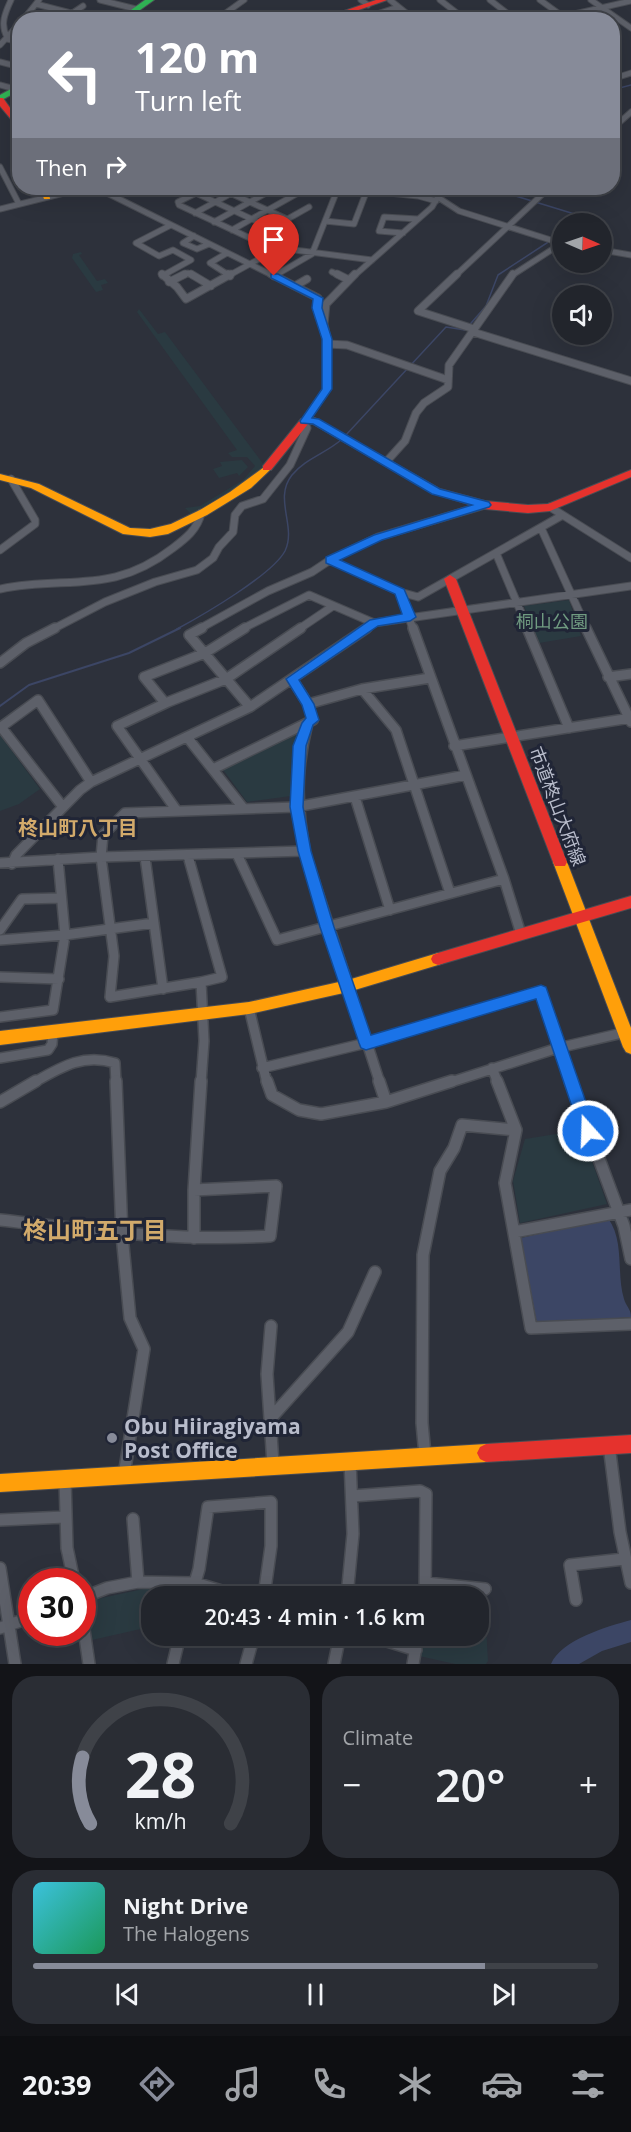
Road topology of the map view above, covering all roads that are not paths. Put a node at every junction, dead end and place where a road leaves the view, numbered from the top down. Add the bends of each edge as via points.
1 (11, 0) edge
2 (100, 0) edge
3 (150, 0) edge
4 (244, 0) edge
5 (383, 0) edge
6 (390, 0) edge
7 (440, 0) edge
8 (489, 0) edge
9 (540, 0) edge
10 (591, 0) edge
11 (628, 0) edge
12 (38, 2) edge
13 (365, 2) edge
14 (83, 6) dead end
15 (398, 7) junction
16 (601, 7) junction
17 (136, 9) junction
18 (3, 12) edge
19 (69, 12) edge
20 (74, 12) edge
21 (132, 12) edge
22 (227, 12) edge
23 (341, 12) edge
24 (383, 12) edge
25 (405, 12) edge
26 (456, 12) edge
27 (505, 12) edge
28 (557, 12) edge
29 (585, 12) edge
30 (608, 12) edge
31 (1, 20) edge
32 (12, 32) edge
33 (7, 38) junction
34 (12, 40) edge
35 (0, 45) edge
36 (0, 167) edge
37 (12, 190) edge
38 (14, 195) edge
39 (39, 195) edge
40 (111, 195) edge
41 (190, 195) edge
42 (205, 195) edge
43 (227, 195) edge
44 (236, 195) edge
45 (261, 195) edge
46 (295, 195) edge
47 (337, 195) edge
48 (365, 195) edge
49 (419, 195) edge
50 (440, 195) edge
51 (542, 195) edge
52 (438, 200) junction
53 (250, 201) junction
54 (215, 202) junction
55 (19, 204) junction
56 (309, 207) dead end
57 (0, 209) edge
58 (268, 210) junction
59 (234, 211) junction
60 (195, 213) junction
61 (252, 219) junction
62 (287, 219) junction
63 (418, 219) junction
64 (325, 220) junction
65 (214, 222) junction
66 (171, 225) junction
67 (508, 225) junction
68 (271, 228) junction
69 (232, 230) junction
70 (403, 233) junction
71 (194, 236) junction
72 (252, 239) junction
73 (552, 241) edge
74 (209, 244) junction
75 (552, 247) edge
76 (279, 248) junction
77 (612, 252) edge
78 (227, 253) junction
79 (312, 254) junction
80 (631, 255) edge
81 (372, 260) junction
82 (251, 265) junction
83 (332, 272) dead end
84 (230, 276) junction
85 (274, 276) junction
86 (307, 279) dead end
87 (350, 280) junction
88 (169, 282) junction
89 (210, 286) junction
90 (295, 286) junction
91 (324, 324) junction
92 (471, 329) junction
93 (327, 344) junction
94 (447, 380) junction
95 (631, 381) edge
96 (304, 422) junction
97 (386, 462) junction
98 (631, 473) edge
99 (5, 478) edge
100 (485, 505) junction
101 (549, 507) junction
102 (201, 513) junction
103 (561, 516) junction
104 (541, 528) junction
105 (0, 550) edge
106 (496, 553) junction
107 (631, 558) edge
108 (330, 560) junction
109 (450, 579) junction
110 (630, 587) edge
111 (0, 589) edge
112 (400, 592) junction
113 (572, 594) junction
114 (516, 603) junction
115 (333, 606) junction
116 (463, 610) junction
117 (410, 617) junction
118 (374, 623) junction
119 (205, 653) junction
120 (0, 663) edge
121 (631, 674) edge
122 (608, 676) junction
123 (430, 678) junction
124 (226, 679) junction
125 (292, 679) junction
126 (362, 689) junction
127 (165, 703) junction
128 (308, 704) junction
129 (250, 707) junction
130 (630, 720) edge
131 (308, 723) junction
132 (569, 728) junction
133 (187, 737) junction
134 (512, 737) junction
135 (454, 746) junction
136 (139, 759) junction
137 (213, 770) junction
138 (466, 775) junction
139 (91, 782) junction
140 (412, 786) junction
141 (355, 797) junction
142 (63, 807) junction
143 (296, 807) junction
144 (244, 809) junction
145 (177, 811) junction
146 (304, 851) junction
147 (237, 854) junction
148 (188, 856) junction
149 (101, 857) junction
150 (145, 857) junction
151 (58, 859) junction
152 (0, 863) edge
153 (12, 864) junction
154 (504, 879) junction
155 (450, 894) junction
156 (61, 898) junction
157 (631, 902) edge
158 (390, 910) junction
159 (582, 916) junction
160 (154, 923) junction
161 (327, 927) junction
162 (111, 929) junction
163 (0, 930) edge
164 (521, 934) junction
165 (65, 935) junction
166 (0, 940) edge
167 (0, 977) edge
168 (59, 978) junction
169 (201, 982) junction
170 (348, 986) junction
171 (163, 988) junction
172 (249, 1008) junction
173 (202, 1014) junction
174 (0, 1017) edge
175 (628, 1031) edge
176 (53, 1032) junction
177 (0, 1038) edge
178 (366, 1043) junction
179 (631, 1047) edge
180 (558, 1048) junction
181 (0, 1058) edge
182 (262, 1068) junction
183 (492, 1068) junction
184 (0, 1102) edge
185 (386, 1102) junction
186 (516, 1130) junction
187 (194, 1190) junction
188 (631, 1210) edge
189 (618, 1214) junction
190 (0, 1220) edge
191 (514, 1232) junction
192 (122, 1235) junction
193 (194, 1238) junction
194 (631, 1259) edge
195 (375, 1272) dead end
196 (631, 1324) edge
197 (271, 1326) dead end
198 (270, 1419) junction
199 (631, 1444) edge
200 (609, 1445) junction
201 (425, 1455) junction
202 (350, 1461) junction
203 (273, 1464) junction
204 (124, 1475) junction
205 (65, 1479) junction
206 (0, 1483) edge
207 (352, 1496) junction
208 (65, 1517) junction
209 (0, 1520) edge
210 (134, 1520) dead end
211 (624, 1559) junction
212 (0, 1568) edge
213 (71, 1568) edge
214 (138, 1582) junction
215 (631, 1583) edge
216 (169, 1586) edge
217 (194, 1586) edge
218 (265, 1586) edge
219 (348, 1586) edge
220 (425, 1586) edge
221 (96, 1592) edge
222 (576, 1600) dead end
223 (5, 1626) edge
224 (86, 1646) edge
225 (177, 1646) edge
226 (251, 1646) edge
227 (338, 1646) edge
228 (403, 1646) edge
229 (417, 1646) edge
230 (416, 1650) junction
231 (15, 1664) edge
232 (89, 1664) edge
233 (173, 1664) edge
234 (246, 1664) edge
235 (334, 1664) edge
236 (413, 1664) edge

1 - 18 street
2 - 17 street
3 - 17 street
4 - 22 street
5 - 13 street
6 - 15 street
7 - 26 street
8 - 27 street
9 - 28 street
10 - 16 street
11 - 16 street via 631,1
12 - 19 street
13 - 23 street
14 - 20 street
15 - 24 street
15 - 25 street
16 - 29 street
16 - 30 street
17 - 21 street
18 - 31 street
31 - 33 street
32 - 33 street
33 - 34 street
33 - 35 street
36 - 37 street
38 - 55 street
39 - 55 street
40 - 66 street
41 - 60 street via 178,202
42 - 54 street
43 - 54 street
44 - 53 street
45 - 53 street
46 - 58 street
47 - 64 street
48 - 64 street via 354,224
49 - 52 street
50 - 52 street
51 - 67 street
52 - 63 street
52 - 67 street via 459,211
53 - 58 street
53 - 59 street
54 - 59 street
54 - 60 street
55 - 57 street
56 - 62 street
58 - 61 street
58 - 62 street
59 - 61 street
59 - 65 street
60 - 65 street
61 - 68 street
61 - 69 street
62 - 68 street
63 - 70 street
63 - 70 street via 384,217 379,231
64 - 79 street
65 - 69 street
66 - 71 street
66 - 88 street via 136,243 159,256 173,250 190,260 161,275
67 - 73 street
67 - 92 street via 418,310
68 - 72 street
69 - 72 street
70 - 81 street
71 - 74 street
71 - 74 street via 183,243 197,249
72 - 76 street
74 - 78 street
75 - 92 street via 509,277
76 - 79 street
76 - 82 street
77 - 80 street
78 - 82 street
78 - 84 street via 210,263
79 - 81 street
79 - 85 street
81 - 87 street
82 - 84 street
82 - 85 street
83 - 87 street
84 - 89 street
85 - 90 street
86 - 90 street
87 - 91 street via 326,304
88 - 89 street via 188,273
88 - 89 street via 186,299
90 - 91 street via 318,298 317,308
91 - 93 street
92 - 94 street via 449,365
92 - 95 street
93 - 94 street via 347,345
93 - 96 street via 327,389
94 - 97 street via 448,387 416,413 405,441
96 - 97 street via 315,421
96 - 102 street via 260,476
96 - 120 street via 307,428 290,465 263,499 242,506 235,515 233,532 213,558 197,570 105,602 26,643
97 - 100 street via 436,492
98 - 101 street
99 - 102 street via 35,486 136,533 174,528
99 - 105 street via 35,524
100 - 101 street
100 - 108 street via 378,537
101 - 103 street
102 - 111 street via 200,524 192,532 159,559 130,574 98,582 29,583
103 - 104 street
103 - 107 street
104 - 106 street
104 - 113 street
106 - 109 street
106 - 114 street
108 - 112 street
108 - 119 street via 189,635
109 - 112 street via 418,597
109 - 116 street, 市道柊山大府線
110 - 113 street
112 - 117 street
113 - 114 street
113 - 122 street
114 - 116 street
114 - 132 street
115 - 118 street
115 - 119 street via 309,595 249,625
115 - 124 street
116 - 117 street
116 - 134 street, 市道柊山大府線
117 - 118 street
117 - 123 street
118 - 125 street
119 - 124 street
119 - 127 street via 144,677
121 - 122 street
122 - 130 street
123 - 126 street
123 - 135 street
124 - 127 street
124 - 129 street
125 - 128 street
125 - 129 street
126 - 128 street
126 - 140 street via 396,730
127 - 136 street via 117,726
128 - 131 street via 313,720
129 - 133 street
130 - 132 street
131 - 137 street
131 - 143 street via 300,746
132 - 134 street
133 - 136 street
133 - 137 street
134 - 135 street
134 - 159 street, 市道柊山大府線
135 - 138 street
136 - 139 street
136 - 145 street
137 - 144 street
138 - 140 street
138 - 154 street
139 - 142 street
139 - 142 street via 38,700 1,727
140 - 141 street
140 - 155 street
141 - 143 street
141 - 158 street
142 - 153 street via 16,855
143 - 144 street
143 - 146 street
144 - 145 street
145 - 149 street via 125,813 103,835
146 - 147 street
146 - 161 street
147 - 148 street
147 - 161 street via 277,940
148 - 150 street
148 - 169 street via 222,977
149 - 150 street
149 - 151 street
149 - 162 street
150 - 160 street
151 - 153 street
151 - 156 street
152 - 153 street
154 - 155 street
154 - 164 street
155 - 158 street
156 - 163 street via 22,899
156 - 165 street
157 - 159 street
158 - 161 street
159 - 164 street
159 - 175 street, 市道柊山大府線
160 - 162 street
160 - 171 street
161 - 170 street
162 - 165 street
162 - 171 street via 114,956 110,997
164 - 170 street
165 - 166 street
165 - 168 street
167 - 168 street
168 - 174 street via 53,1010
169 - 171 street
169 - 173 street
170 - 172 street
170 - 178 street
172 - 173 street
172 - 182 street
173 - 176 street
173 - 187 street via 204,1041
175 - 179 street, 市道柊山大府線
175 - 180 street
176 - 177 street
176 - 181 street via 48,1050
178 - 180 street via 541,991
178 - 182 street
178 - 185 street
180 - 183 street
180 - 189 street
182 - 185 street via 272,1095 299,1110 321,1114
183 - 185 street
183 - 186 street
184 - 192 street via 80,1061 94,1058 115,1063
186 - 191 street via 505,1183
186 - 201 street via 462,1125 440,1171 423,1255
187 - 193 street
187 - 193 street via 276,1186 270,1236
188 - 189 street
189 - 191 street
189 - 194 street
190 - 192 street
191 - 196 street via 531,1328
192 - 193 street
192 - 204 street via 130,1318 144,1349
195 - 198 street via 348,1332
197 - 198 street via 267,1374
198 - 203 street
199 - 200 street
200 - 201 street
200 - 211 street
201 - 202 street
202 - 203 street
202 - 207 street
203 - 204 street
204 - 205 street
205 - 206 street
205 - 208 street
207 - 219 street
207 - 220 street via 420,1491 426,1494
208 - 209 street
208 - 213 street
210 - 214 street
211 - 215 street
211 - 222 street via 570,1565
212 - 223 street
214 - 216 street
214 - 221 street
217 - 218 street via 208,1507 272,1502
223 - 231 street
224 - 232 street
225 - 233 street
226 - 234 street
227 - 235 street
228 - 230 street
229 - 230 street
230 - 236 street

